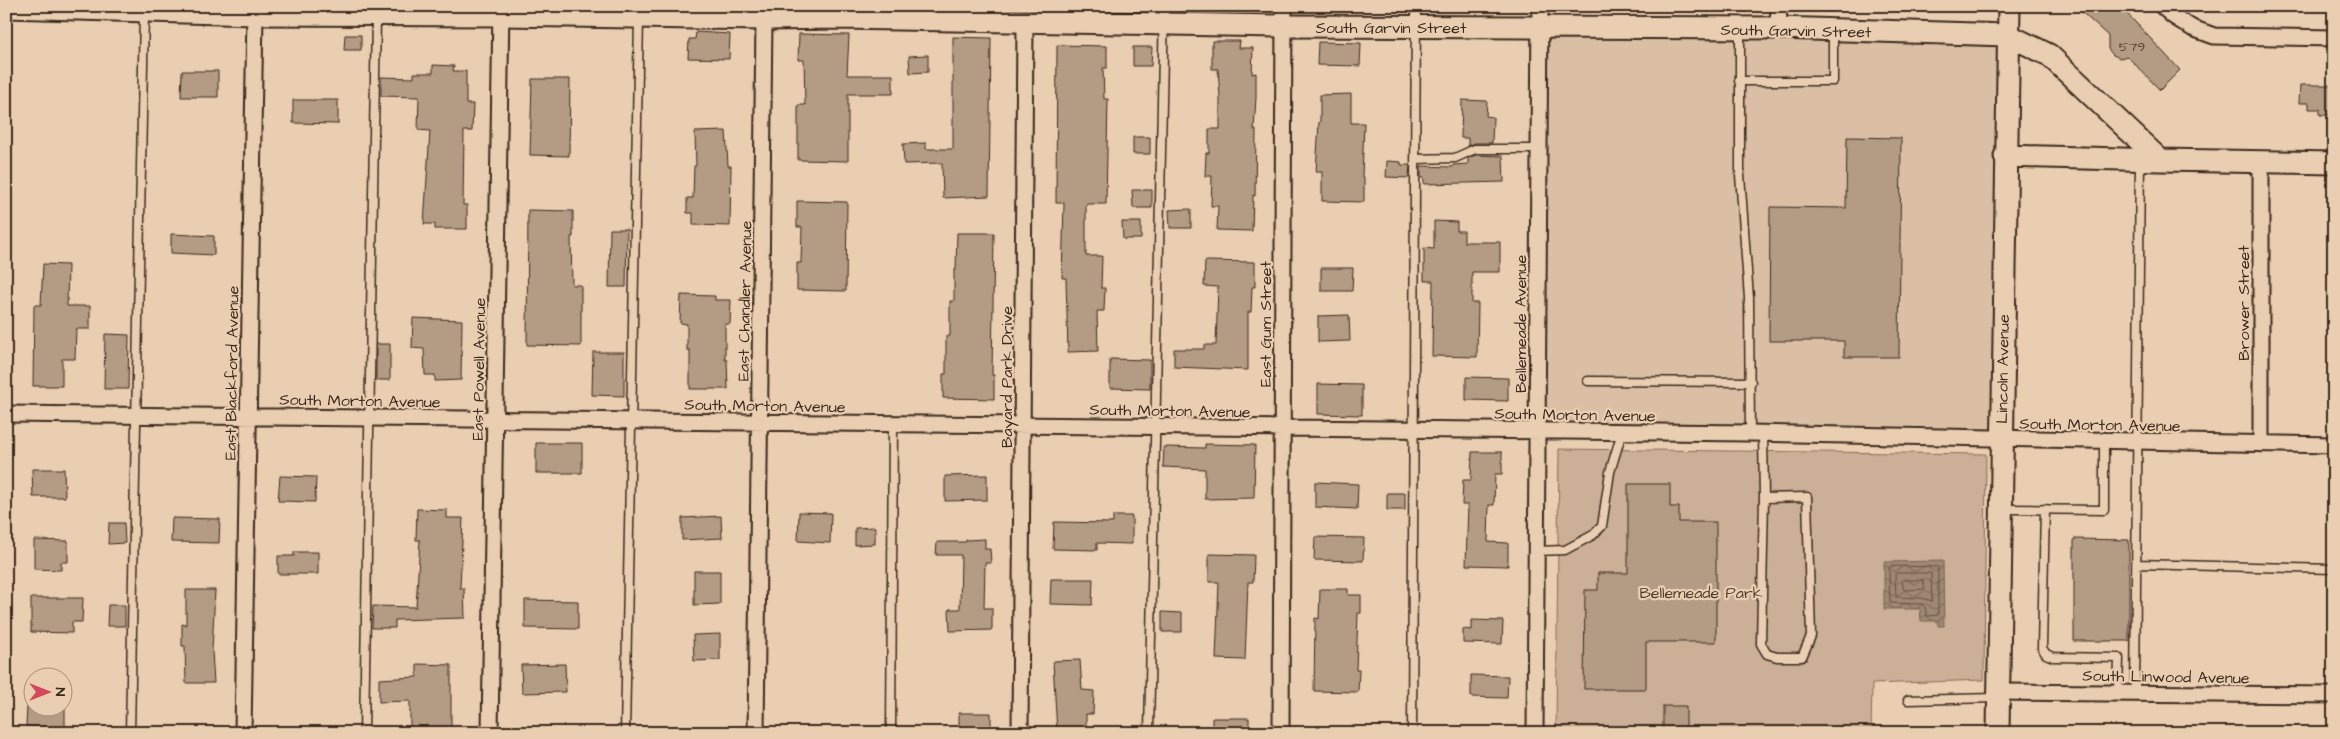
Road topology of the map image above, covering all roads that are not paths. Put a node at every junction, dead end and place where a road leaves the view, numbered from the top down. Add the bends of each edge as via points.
1 (1540, 6) edge
2 (1778, 6) edge
3 (2009, 6) edge
4 (2162, 6) edge
5 (6, 7) edge
6 (144, 8) edge
7 (501, 10) edge
8 (841, 12) edge
9 (255, 14) junction
10 (376, 14) junction
11 (1060, 14) edge
12 (1164, 15) edge
13 (1284, 16) edge
14 (639, 17) junction
15 (1416, 17) edge
16 (764, 19) junction
17 (1025, 22) junction
18 (1539, 28) junction
19 (1740, 28) junction
20 (1778, 28) junction
21 (1833, 30) junction
22 (2008, 35) junction
23 (2334, 38) edge
24 (1739, 81) junction
25 (1538, 149) junction
26 (2005, 156) junction
27 (1415, 159) junction
28 (2150, 160) junction
29 (2261, 162) junction
30 (2334, 163) edge
31 (1588, 381) dead end
32 (1750, 382) junction
33 (6, 414) edge
34 (135, 416) junction
35 (247, 416) junction
36 (369, 418) junction
37 (495, 419) junction
38 (632, 421) junction
39 (760, 421) junction
40 (893, 424) junction
41 (1024, 426) junction
42 (1156, 428) junction
43 (1282, 430) junction
44 (1413, 430) junction
45 (1537, 432) junction
46 (1622, 432) junction
47 (1757, 433) junction
48 (2001, 439) junction
49 (2104, 441) junction
50 (2138, 442) junction
51 (2261, 444) junction
52 (2334, 445) edge
53 (1764, 498) junction
54 (2000, 508) junction
55 (2045, 509) junction
56 (1536, 551) junction
57 (2137, 564) junction
58 (2334, 569) edge
59 (2118, 693) junction
60 (2136, 693) junction
61 (1998, 695) junction
62 (2334, 696) edge
63 (1908, 700) dead end
64 (130, 733) edge
65 (243, 733) edge
66 (364, 733) edge
67 (490, 733) edge
68 (625, 733) edge
69 (756, 733) edge
70 (891, 733) edge
71 (1020, 733) edge
72 (1149, 733) edge
73 (1281, 733) edge
74 (1412, 733) edge
75 (1535, 733) edge
76 (1998, 733) edge

1 - 18 street, Bellemeade Avenue
2 - 20 street
3 - 22 street, Lincoln Avenue
4 - 23 street via 2192,28 2214,36
5 - 6 street, South Garvin Street
6 - 9 street, South Garvin Street
6 - 34 lane
7 - 10 street, South Garvin Street
7 - 14 street, South Garvin Street
7 - 37 street, East Powell Avenue
8 - 16 street, South Garvin Street
8 - 17 street, South Garvin Street
9 - 10 street, South Garvin Street
9 - 35 street, East Blackford Avenue
10 - 36 lane
11 - 12 street, South Garvin Street
11 - 17 street, South Garvin Street
12 - 13 street, South Garvin Street
12 - 42 lane
13 - 15 street, South Garvin Street
13 - 43 street, East Gum Street
14 - 16 street, South Garvin Street
14 - 38 lane
15 - 18 street, South Garvin Street
15 - 27 lane
16 - 39 street, East Chandler Avenue
17 - 41 street, Bayard Park Drive
18 - 19 street, South Garvin Street
18 - 25 street, Bellemeade Avenue
19 - 20 street, South Garvin Street
19 - 24 lane
20 - 21 street, South Garvin Street
21 - 22 street, South Garvin Street
21 - 24 lane via 1832,81
22 - 26 street, Lincoln Avenue
22 - 28 street, South Garvin Street via 2049,55
24 - 32 lane
25 - 27 lane via 1475,149 1455,158
25 - 45 street, Bellemeade Avenue
26 - 28 street
26 - 48 street, Lincoln Avenue
27 - 44 lane
28 - 29 street
28 - 50 lane
29 - 30 street
29 - 51 street, Brower Street
31 - 32 lane
32 - 47 lane
33 - 34 street, South Morton Avenue
34 - 35 street, South Morton Avenue
34 - 64 lane
35 - 36 street, South Morton Avenue
35 - 65 street, East Blackford Avenue
36 - 37 street, South Morton Avenue
36 - 66 lane
37 - 38 street, South Morton Avenue
37 - 67 street, East Powell Avenue
38 - 39 street, South Morton Avenue
38 - 68 lane
39 - 40 street, South Morton Avenue
39 - 69 street, East Chandler Avenue
40 - 41 street, South Morton Avenue
40 - 70 lane
41 - 42 street, South Morton Avenue
41 - 71 street, Bayard Park Drive
42 - 43 street, South Morton Avenue
42 - 72 lane
43 - 44 street, South Morton Avenue
43 - 73 street, East Gum Street
44 - 45 street, South Morton Avenue
44 - 74 lane
45 - 46 street, South Morton Avenue
45 - 56 street, Bellemeade Avenue
46 - 47 street, South Morton Avenue
46 - 56 lane via 1610,472 1602,526 1593,536 1565,550
47 - 48 street, South Morton Avenue
47 - 53 lane
48 - 49 street, South Morton Avenue
48 - 54 street, Lincoln Avenue
49 - 50 street, South Morton Avenue
49 - 55 lane via 2104,510
50 - 51 street, South Morton Avenue
50 - 57 lane
51 - 52 street, South Morton Avenue
53 - 53 lane via 1761,644 1767,654 1802,657 1811,636 1807,497
54 - 55 lane
54 - 61 street, Lincoln Avenue
55 - 59 lane via 2042,648 2053,657 2119,658
56 - 75 street, Bellemeade Avenue
57 - 58 lane
57 - 60 lane
59 - 60 street, South Linwood Avenue
59 - 61 street, South Linwood Avenue
60 - 62 street, South Linwood Avenue
61 - 63 lane
61 - 76 street, Lincoln Avenue

